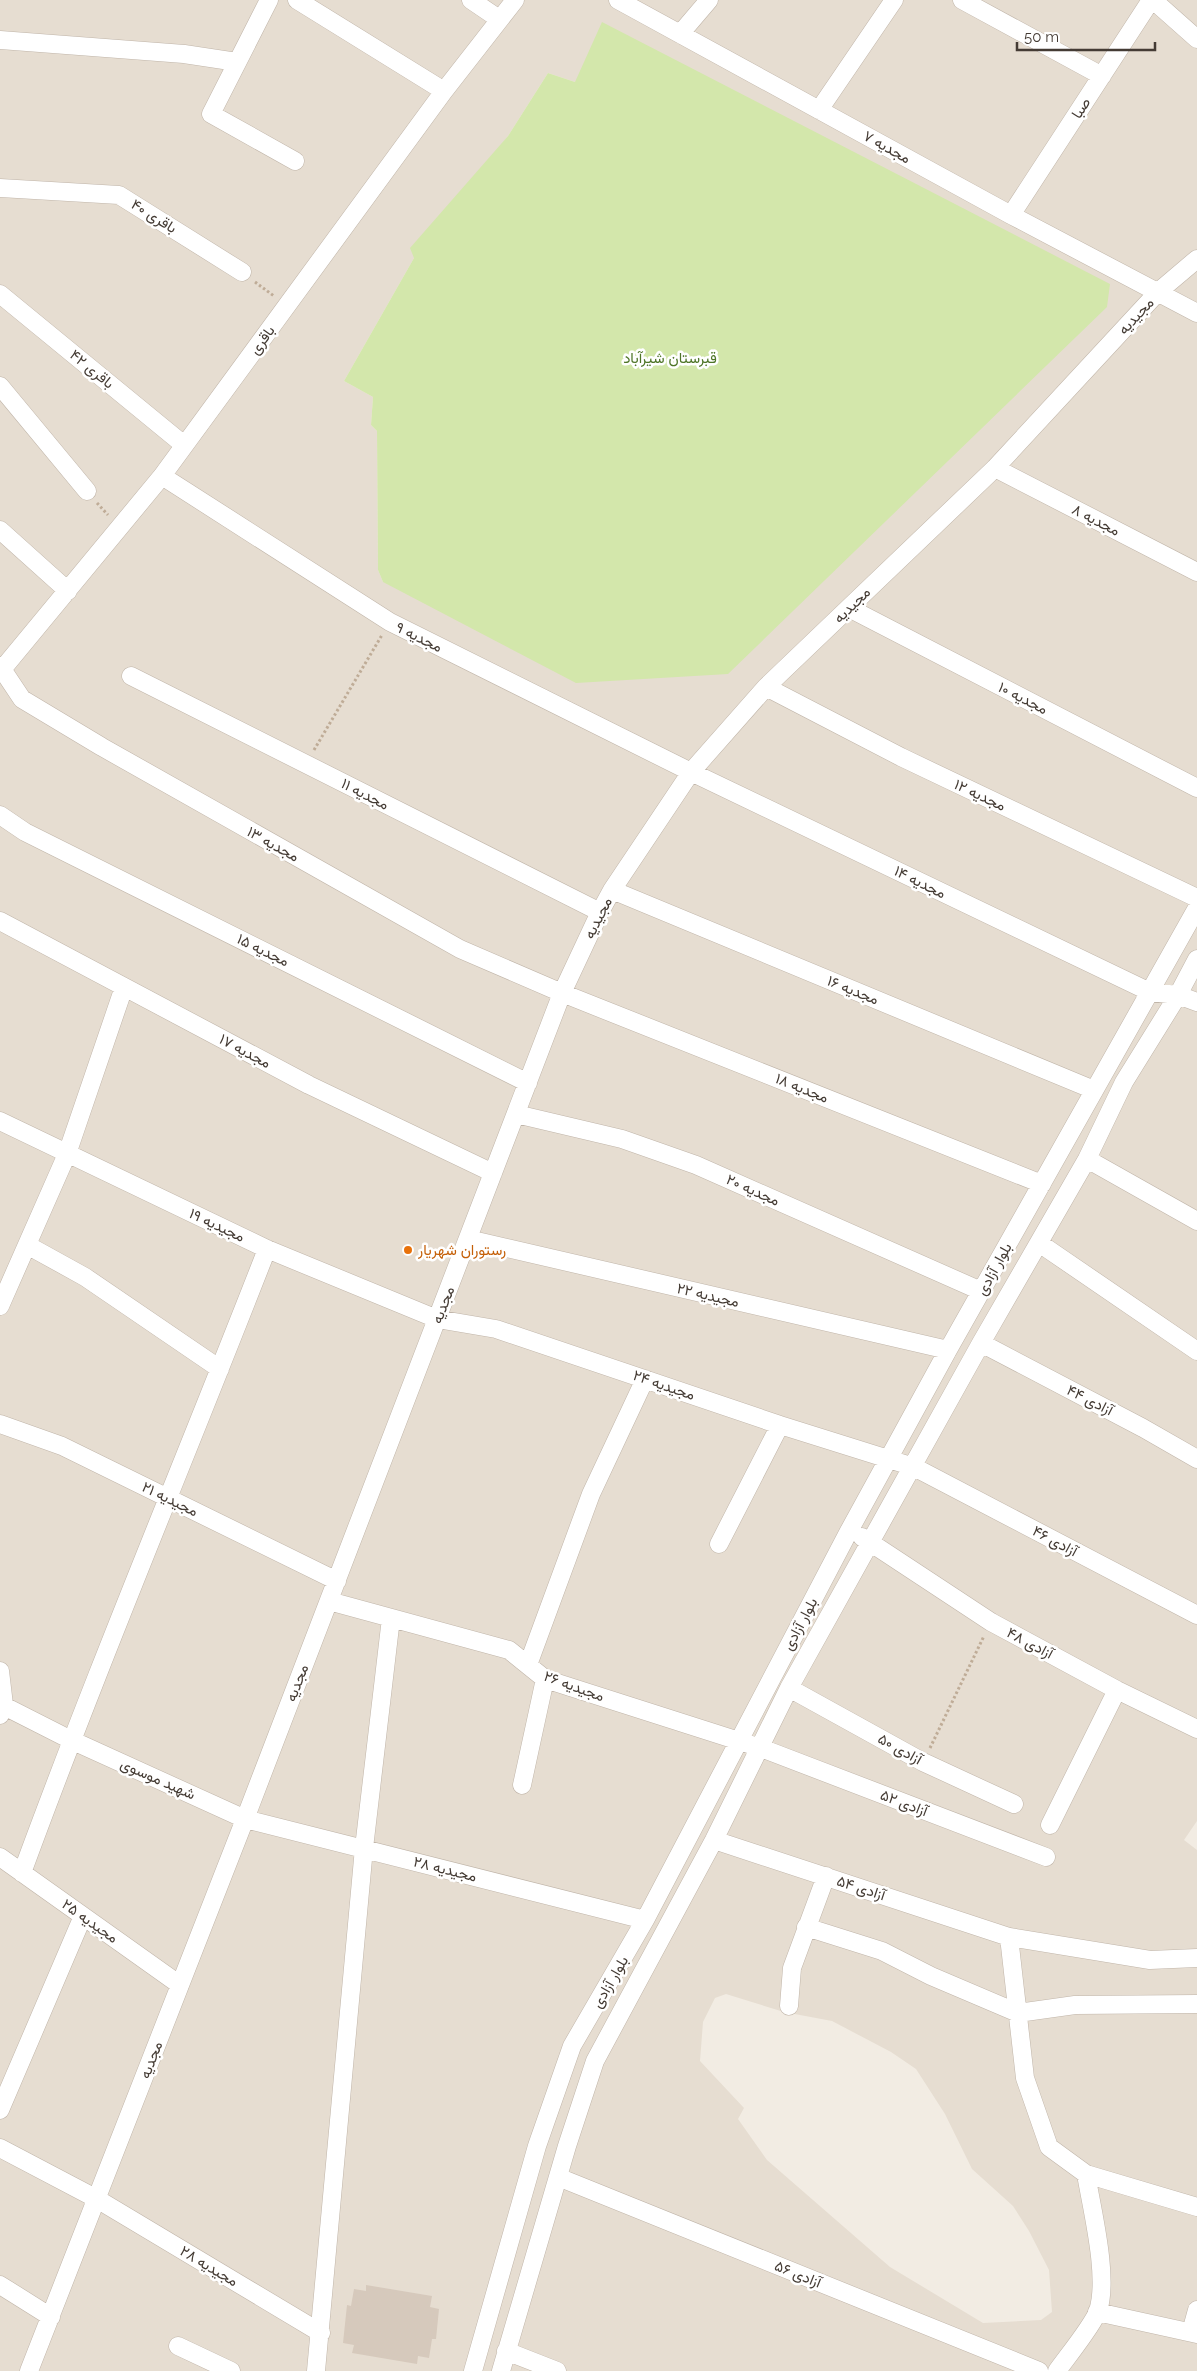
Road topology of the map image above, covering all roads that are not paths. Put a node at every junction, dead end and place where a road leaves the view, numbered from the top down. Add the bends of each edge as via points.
1 (269, 0) edge
2 (297, 0) edge
3 (471, 0) edge
4 (515, 0) edge
5 (618, 0) edge
6 (709, 0) edge
7 (894, 0) edge
8 (1152, 0) edge
9 (966, 1) edge
10 (499, 19) junction
11 (680, 34) junction
12 (1197, 39) edge
13 (0, 40) edge
14 (237, 62) junction
15 (1102, 76) junction
16 (444, 91) junction
17 (819, 110) junction
18 (295, 161) dead end
19 (0, 188) edge
20 (1011, 215) junction
21 (1197, 259) edge
22 (242, 272) road end
23 (1158, 292) junction
24 (0, 294) edge
25 (1197, 313) edge
26 (0, 386) edge
27 (184, 445) junction
28 (995, 468) junction
29 (162, 476) junction
30 (87, 491) road end
31 (0, 530) edge
32 (1197, 572) edge
33 (68, 591) junction
34 (849, 608) junction
35 (1, 669) edge
36 (131, 676) dead end
37 (766, 687) junction
38 (691, 772) junction
39 (1197, 788) edge
40 (0, 815) edge
41 (612, 890) junction
42 (1197, 898) edge
43 (1197, 908) edge
44 (600, 912) junction
45 (0, 921) edge
46 (1197, 959) edge
47 (124, 987) junction
48 (1150, 992) junction
49 (562, 993) junction
50 (1178, 995) junction
51 (1197, 1002) edge
52 (528, 1082) junction
53 (1094, 1090) junction
54 (516, 1114) junction
55 (1077, 1121) junction
56 (0, 1122) edge
57 (1100, 1133) junction
58 (67, 1154) junction
59 (1087, 1159) junction
60 (493, 1173) junction
61 (1042, 1184) junction
62 (1197, 1221) edge
63 (468, 1239) junction
64 (1039, 1243) junction
65 (27, 1245) junction
66 (267, 1249) junction
67 (981, 1291) junction
68 (2, 1295) edge
69 (437, 1319) junction
70 (981, 1343) junction
71 (948, 1350) junction
72 (1197, 1350) edge
73 (220, 1369) junction
74 (645, 1379) junction
75 (0, 1424) edge
76 (780, 1425) junction
77 (889, 1458) junction
78 (1197, 1459) edge
79 (914, 1467) junction
80 (170, 1499) junction
81 (849, 1531) junction
82 (871, 1542) junction
83 (719, 1544) dead end
84 (337, 1581) junction
85 (329, 1601) junction
86 (1197, 1615) edge
87 (391, 1618) junction
88 (528, 1665) junction
89 (0, 1671) edge
90 (545, 1678) junction
91 (789, 1688) junction
92 (1117, 1690) junction
93 (1, 1708) edge
94 (1197, 1730) edge
95 (71, 1740) junction
96 (738, 1741) junction
97 (761, 1748) junction
98 (522, 1785) dead end
99 (1014, 1804) dead end
100 (245, 1818) junction
101 (1050, 1825) dead end
102 (714, 1840) junction
103 (364, 1848) junction
104 (0, 1857) edge
105 (1046, 1857) dead end
106 (22, 1873) junction
107 (826, 1876) junction
108 (83, 1916) junction
109 (645, 1920) junction
110 (806, 1927) junction
111 (1009, 1937) junction
112 (1197, 1958) edge
113 (621, 1963) junction
114 (642, 1974) junction
115 (180, 1985) junction
116 (1197, 2004) edge
117 (790, 2006) dead end
118 (1018, 2013) junction
119 (0, 2110) edge
120 (0, 2148) edge
121 (1086, 2174) junction
122 (558, 2177) junction
123 (97, 2199) junction
124 (1197, 2207) edge
125 (0, 2285) edge
126 (1197, 2310) edge
127 (1098, 2312) junction
128 (50, 2317) junction
129 (321, 2333) junction
130 (1194, 2333) edge
131 (178, 2346) dead end
132 (506, 2351) junction
133 (30, 2371) edge
134 (230, 2371) edge
135 (316, 2371) edge
136 (473, 2371) edge
137 (501, 2371) edge
138 (557, 2371) edge
139 (1039, 2371) edge
140 (1057, 2371) edge

1 - 14 street
2 - 16 street
3 - 10 street
4 - 10 street, باقری
5 - 11 street, مجدیه ۷
6 - 11 street
7 - 17 street
8 - 12 street
8 - 15 street, صبا
9 - 15 street
10 - 16 street, باقری
11 - 17 street, مجدیه ۷
13 - 14 street via 184,54
14 - 18 street via 210,114
15 - 20 street, صبا
16 - 27 street, باقری
17 - 20 street, مجدیه ۷
19 - 22 street, باقری ۴۰ via 119,195
20 - 23 street, مجدیه ۷
21 - 23 street, مجیدیه
23 - 25 street, مجدیه ۷
23 - 28 street, مجیدیه
24 - 27 street, باقری ۴۲
26 - 30 street
27 - 29 street, باقری
28 - 32 street, مجدیه ۸
28 - 34 street, مجیدیه
29 - 33 street, باقری
29 - 38 street, مجدیه ۹ via 390,622
31 - 33 street
33 - 35 street, باقری
34 - 37 street, مجیدیه
34 - 39 street, مجدیه ۱۰
35 - 49 street, مجدیه ۱۳ via 22,699 102,747 460,949
36 - 44 street, مجدیه ۱۱
37 - 38 street, مجیدیه
37 - 42 street, مجدیه ۱۲ via 901,757
38 - 41 street, مجیدیه
38 - 48 street, مجدیه ۱۴
40 - 52 street, مجدیه ۱۵ via 24,832
41 - 44 street, مجیدیه
41 - 53 street, مجدیه ۱۶
43 - 48 street, بلوار آزادی
44 - 49 street, مجیدیه
45 - 47 street, مجدیه ۱۷
46 - 50 street, بلوار آزادی
47 - 58 street
47 - 60 street, مجدیه ۱۷ via 309,1085
48 - 50 street, مجدیه ۱۴
48 - 53 street, بلوار آزادی
49 - 52 street, مجدیه
49 - 61 street, مجدیه ۱۸
50 - 51 street, مجدیه ۱۴
50 - 57 street, بلوار آزادی via 1124,1082
52 - 54 street, مجدیه
53 - 55 street, بلوار آزادی
54 - 60 street, مجدیه
54 - 67 street, مجدیه ۲۰ via 622,1139 696,1166
55 - 57 street
55 - 61 street, بلوار آزادی
56 - 58 street, مجیدیه ۱۹
57 - 59 street, بلوار آزادی
58 - 65 street
58 - 66 street, مجیدیه ۱۹
59 - 62 street
59 - 64 street, بلوار آزادی
60 - 63 street, مجدیه
61 - 67 street, بلوار آزادی
63 - 69 street, مجدیه
63 - 71 street, مجیدیه ۲۲
64 - 70 street, بلوار آزادی
64 - 72 street
65 - 68 street
65 - 73 street via 85,1277
66 - 69 street, مجیدیه ۱۹
66 - 73 street
67 - 71 street, بلوار آزادی
69 - 74 street, مجیدیه ۲۴ via 496,1329
69 - 84 street, مجدیه
70 - 78 street, آزادی ۴۴
70 - 79 street, بلوار آزادی
71 - 77 street, بلوار آزادی
73 - 80 street
74 - 76 street, مجیدیه ۲۴
74 - 88 street via 591,1494
75 - 80 street, مجیدیه ۲۱ via 62,1446
76 - 77 street, مجیدیه ۲۴
76 - 83 street
77 - 79 street, آزادی ۴۶
77 - 81 street, بلوار آزادی
79 - 82 street, بلوار آزادی
79 - 86 street, آزادی ۴۶
80 - 84 street, مجیدیه ۲۱
80 - 95 street
81 - 82 street, آزادی ۴۸
81 - 96 street, بلوار آزادی
82 - 91 street, بلوار آزادی
82 - 92 street, آزادی ۴۸ via 991,1622
84 - 85 street, مجدیه
85 - 87 street, مجیدیه ۲۶
85 - 100 street, مجدیه
87 - 88 street, مجیدیه ۲۶ via 509,1650
87 - 103 street
88 - 90 street, مجیدیه ۲۶
89 - 93 street
90 - 96 street, مجیدیه ۲۶
90 - 98 street
91 - 97 street, بلوار آزادی
91 - 99 street, آزادی ۵۰ via 923,1762
92 - 94 street, آزادی ۴۸
92 - 101 street
93 - 95 street, شهید موسوی
95 - 100 street, شهید موسوی
95 - 106 street
96 - 97 street, مجیدیه ۲۶
96 - 109 street, بلوار آزادی
97 - 102 street, بلوار آزادی
97 - 105 street, آزادی ۵۲
100 - 103 street, مجیدیه ۲۸
100 - 115 street, مجدیه
102 - 107 street, آزادی ۵۴
102 - 114 street, بلوار آزادی
103 - 109 street, مجیدیه ۲۸
103 - 129 street
104 - 106 street, مجیدیه ۲۵
106 - 108 street, مجیدیه ۲۵
107 - 110 street
107 - 111 street, آزادی ۵۴
108 - 115 street, مجیدیه ۲۵
108 - 119 street
109 - 113 street, بلوار آزادی
110 - 117 street via 792,1968
110 - 118 street via 882,1951
111 - 112 street, آزادی ۵۴ via 1150,1960
111 - 118 street
113 - 114 street
113 - 136 street, بلوار آزادی via 572,2046 537,2146
114 - 122 street, بلوار آزادی via 595,2061
115 - 123 street, مجدیه
116 - 118 street via 1075,2005
118 - 121 street via 1025,2078 1049,2147
120 - 123 street, مجیدیه ۲۸
121 - 124 street
121 - 127 street via 1098,2246 1102,2293
122 - 132 street, بلوار آزادی
122 - 139 street, آزادی ۵۶
123 - 128 street, مجدیه
123 - 129 street, مجیدیه ۲۸
125 - 128 street
126 - 130 street
127 - 130 street
127 - 140 street
128 - 133 street, مجدیه
129 - 135 street
131 - 134 street
132 - 137 street, بلوار آزادی
132 - 138 street

